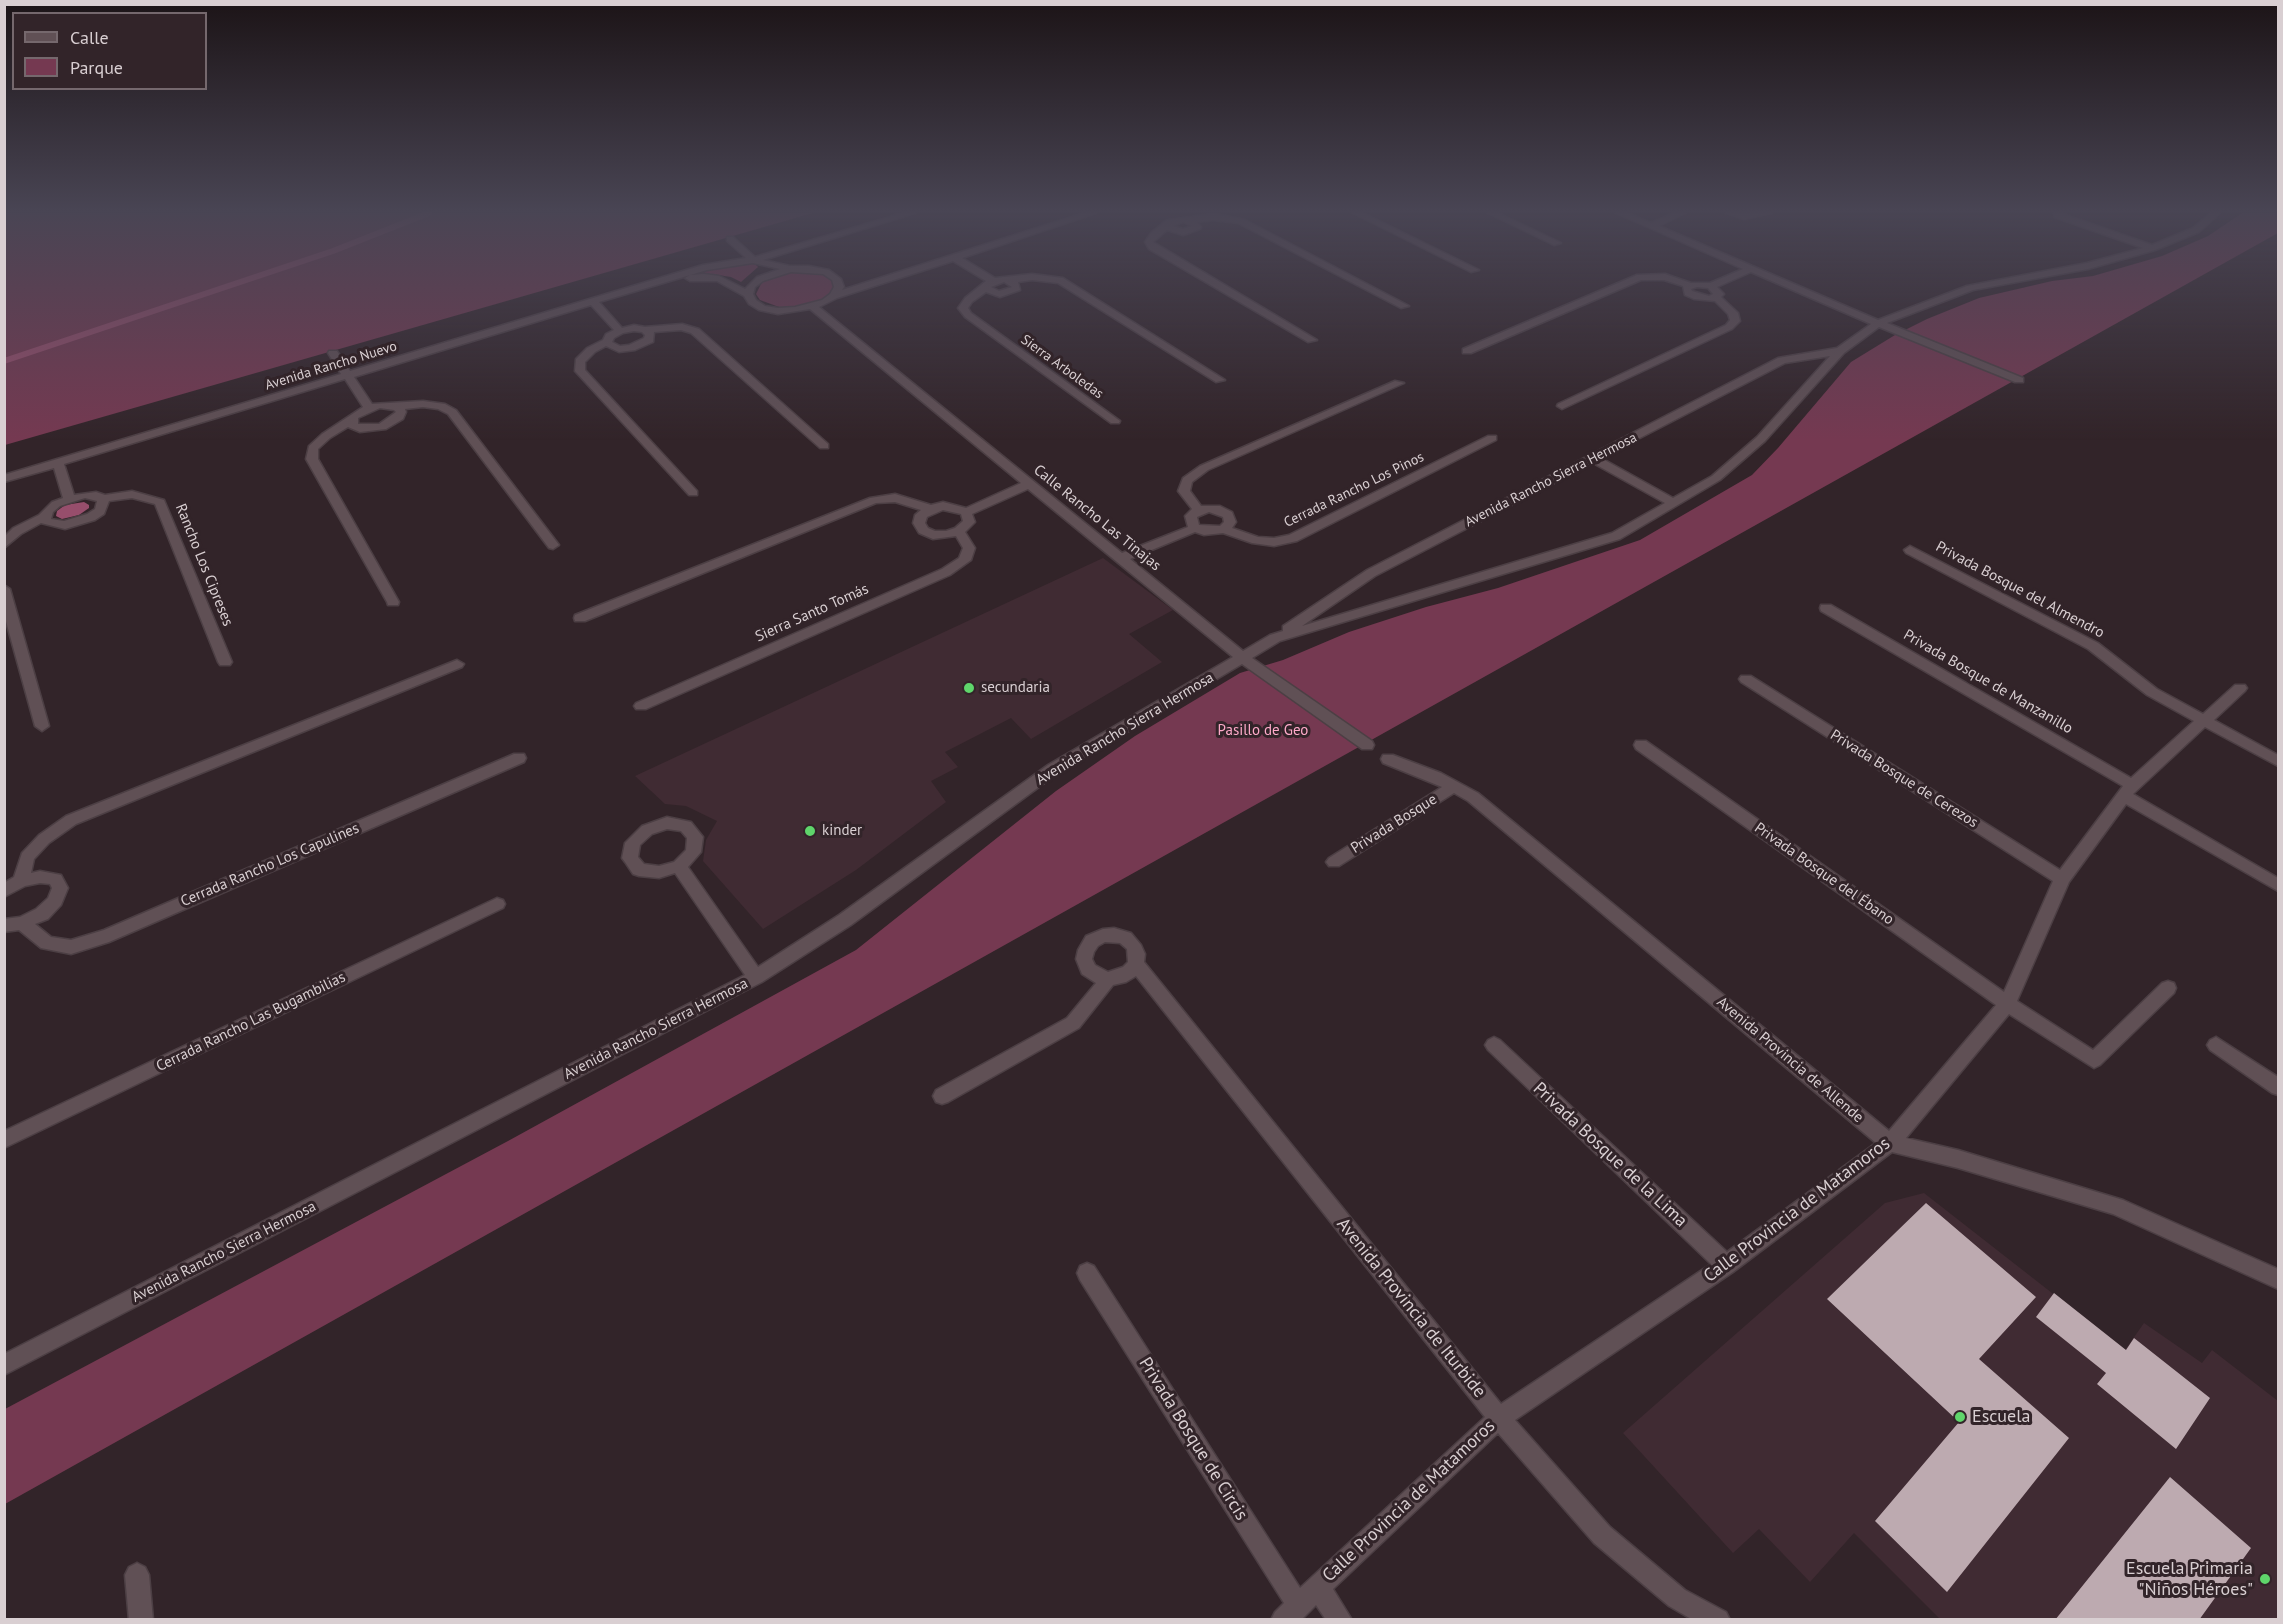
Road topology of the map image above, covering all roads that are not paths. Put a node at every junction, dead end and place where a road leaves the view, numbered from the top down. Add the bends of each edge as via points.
1 (637, 289) edge
2 (738, 289) edge
3 (750, 289) edge
4 (838, 289) edge
5 (857, 289) edge
6 (983, 289) edge
7 (992, 289) edge
8 (1014, 289) edge
9 (1074, 289) edge
10 (1224, 289) edge
11 (1371, 289) edge
12 (1612, 289) edge
13 (1687, 289) edge
14 (1714, 289) edge
15 (1797, 289) edge
16 (1968, 289) edge
17 (748, 294) junction
18 (834, 296) junction
19 (1716, 297) junction
20 (594, 302) junction
21 (1404, 306) dead end
22 (813, 307) junction
23 (1878, 323) junction
24 (645, 330) junction
25 (620, 331) junction
26 (1312, 340) dead end
27 (607, 342) junction
28 (1467, 351) dead end
29 (1840, 351) junction
30 (333, 353) dead end
31 (349, 377) junction
32 (1220, 380) dead end
33 (2019, 380) dead end
34 (1399, 383) dead end
35 (1562, 406) dead end
36 (397, 407) junction
37 (369, 408) junction
38 (351, 421) junction
39 (1115, 421) dead end
40 (1492, 438) dead end
41 (824, 446) dead end
42 (1593, 458) junction
43 (58, 463) junction
44 (4, 479) edge
45 (1029, 484) junction
46 (693, 493) dead end
47 (69, 498) junction
48 (103, 499) junction
49 (1674, 503) junction
50 (930, 509) junction
51 (1197, 510) junction
52 (966, 512) junction
53 (44, 517) junction
54 (1195, 528) junction
55 (1224, 529) junction
56 (959, 531) junction
57 (4, 544) edge
58 (553, 545) dead end
59 (1910, 550) dead end
60 (1121, 558) junction
61 (4, 589) edge
62 (393, 602) dead end
63 (1826, 608) dead end
64 (580, 618) dead end
65 (1275, 638) junction
66 (1243, 658) junction
67 (225, 662) dead end
68 (457, 664) dead end
69 (1746, 679) dead end
70 (2240, 688) dead end
71 (641, 706) dead end
72 (2204, 722) junction
73 (42, 726) dead end
74 (1641, 745) dead end
75 (1368, 746) dead end
76 (519, 758) dead end
77 (1388, 759) dead end
78 (2278, 761) edge
79 (1454, 786) junction
80 (2128, 791) junction
81 (1334, 862) dead end
82 (679, 866) dead end
83 (2062, 879) junction
84 (21, 881) junction
85 (2278, 885) edge
86 (4, 891) edge
87 (496, 904) dead end
88 (22, 923) junction
89 (4, 926) edge
90 (1136, 964) junction
91 (756, 976) junction
92 (1108, 979) junction
93 (2168, 988) dead end
94 (2007, 1004) junction
95 (2216, 1045) dead end
96 (1494, 1046) dead end
97 (2278, 1087) edge
98 (942, 1096) dead end
99 (4, 1140) edge
100 (1890, 1143) junction
101 (1726, 1265) junction
102 (1087, 1273) dead end
103 (2278, 1279) edge
104 (4, 1365) edge
105 (1499, 1418) junction
106 (137, 1575) dead end
107 (1317, 1587) junction
108 (1290, 1612) edge
109 (141, 1620) edge
110 (1340, 1620) edge
111 (1718, 1620) edge

1 - 20 street, Avenida Rancho Nuevo
2 - 17 street
3 - 17 street
4 - 18 street
5 - 18 street
6 - 39 street, Sierra Arboledas via 963,308 968,315
7 - 8 street via 994,293
9 - 32 street
10 - 26 street
11 - 21 street
12 - 28 street
13 - 19 street via 1704,299
14 - 19 street via 1719,294
15 - 23 street
16 - 23 street, Avenida Rancho Sierra Hermosa
17 - 22 street via 762,308 778,311
18 - 22 street
19 - 35 street via 1733,313 1735,321 1729,327
20 - 25 street
20 - 31 street, Avenida Rancho Nuevo
22 - 45 street, Calle Rancho Las Tinajas
23 - 29 street, Avenida Rancho Sierra Hermosa
23 - 33 street
24 - 25 street
24 - 27 street via 650,334 649,340 631,348 610,346
24 - 41 street via 682,327 695,331
25 - 27 street
27 - 46 street via 580,361 580,371
29 - 42 street, Avenida Rancho Sierra Hermosa via 1782,360
29 - 49 street, Avenida Rancho Sierra Hermosa via 1761,439 1716,478
30 - 31 street
31 - 37 street
31 - 43 street, Avenida Rancho Nuevo
34 - 51 street via 1204,468 1187,480 1184,491
36 - 37 street
36 - 38 street via 399,417 382,428 360,429
36 - 58 street via 423,404 452,412
37 - 38 street
38 - 62 street via 313,448 312,459
40 - 55 street, Cerrada Rancho Los Pinos via 1293,538 1256,540
42 - 49 street
42 - 65 street, Avenida Rancho Sierra Hermosa via 1371,573
43 - 44 street, Avenida Rancho Nuevo
43 - 47 street
45 - 52 street
45 - 60 street, Calle Rancho Las Tinajas
47 - 48 street, Rancho Los Cipreses via 96,495
47 - 53 street via 48,510
48 - 53 street via 100,511 78,522 54,525
48 - 67 street, Rancho Los Cipreses via 132,494 160,502
49 - 65 street, Avenida Rancho Sierra Hermosa via 1616,536
50 - 52 street via 950,506
50 - 56 street via 921,515 919,523 923,530 940,535
50 - 64 street via 895,498 874,500
51 - 54 street via 1191,516
51 - 55 street via 1209,508 1228,515 1230,522
52 - 56 street via 969,522
53 - 57 street
54 - 55 street
54 - 60 street
56 - 71 street, Sierra Santo Tomás via 969,548 965,560 946,572
59 - 72 street, Privada Bosque del Almendro via 2093,646 2152,692
60 - 66 street, Calle Rancho Las Tinajas
61 - 73 street
63 - 80 street, Privada Bosque de Manzanillo
65 - 66 street, Avenida Rancho Sierra Hermosa
66 - 75 street, Calle Rancho Las Tinajas
66 - 91 street, Avenida Rancho Sierra Hermosa via 1053,769 845,920
68 - 84 street via 71,820 27,857
69 - 83 street, Privada Bosque de Cerezos
70 - 72 street, Calle Provincia de Matamoros
72 - 78 street, Privada Bosque del Almendro
72 - 80 street, Calle Provincia de Matamoros
74 - 94 street, Privada Bosque del Ébano
76 - 88 street, Cerrada Rancho Los Capulines via 109,935 71,947 47,942
77 - 79 street, Avenida Provincia de Allende
79 - 81 street, Privada Bosque
79 - 100 street, Avenida Provincia de Allende via 1473,797
80 - 83 street, Calle Provincia de Matamoros
80 - 85 street, Privada Bosque de Manzanillo
82 - 91 street
83 - 94 street, Calle Provincia de Matamoros
84 - 86 street
84 - 88 street via 54,879 60,888 56,901 42,914
87 - 99 street, Cerrada Rancho Las Bugambilias
88 - 89 street
90 - 92 street via 1130,972
90 - 92 street via 1137,954 1125,938 1102,936 1092,941 1084,959 1088,969
90 - 105 street, Avenida Provincia de Iturbide
91 - 104 street, Avenida Rancho Sierra Hermosa
92 - 98 street via 1073,1023
93 - 94 street, Privada Bosque del Ébano via 2094,1060
94 - 100 street, Calle Provincia de Matamoros
95 - 97 street
96 - 101 street, Privada Bosque de la Lima
100 - 101 street, Calle Provincia de Matamoros
100 - 103 street, Avenida Provincia de Allende via 2116,1206
101 - 105 street, Calle Provincia de Matamoros
102 - 108 street, Privada Bosque de Circis
105 - 107 street, Calle Provincia de Matamoros
105 - 111 street, Avenida Provincia de Iturbide via 1602,1535 1677,1598
106 - 109 street
107 - 108 street, Calle Provincia de Matamoros
107 - 110 street

